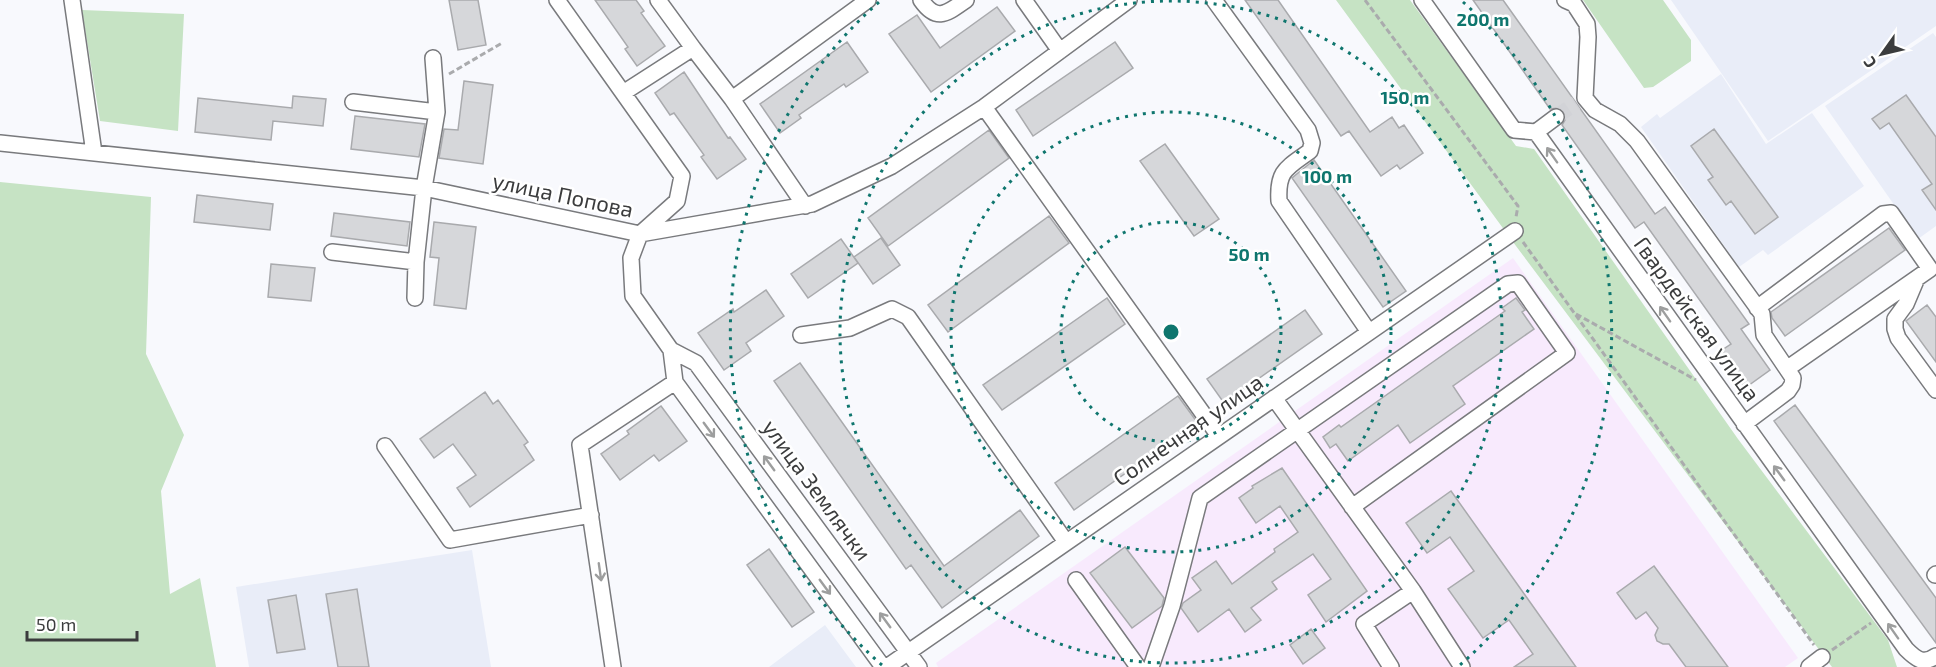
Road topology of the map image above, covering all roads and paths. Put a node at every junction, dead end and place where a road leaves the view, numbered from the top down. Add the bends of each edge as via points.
1 (72, 0) edge
2 (556, 0) edge
3 (657, 0) edge
4 (868, 0) edge
5 (921, 0) edge
6 (966, 0) edge
7 (1024, 0) edge
8 (1129, 0) edge
9 (1214, 0) edge
10 (1365, 0) edge
11 (1422, 0) edge
12 (1565, 0) edge
13 (502, 43) dead end
14 (693, 48) junction
15 (1060, 51) junction
16 (433, 58) dead end
17 (435, 83) junction
18 (623, 93) junction
19 (732, 99) junction
20 (353, 102) dead end
21 (984, 107) junction
22 (437, 112) junction
23 (1556, 117) tunnel mouth
24 (1536, 132) junction
25 (0, 143) edge
26 (94, 153) junction
27 (424, 188) junction
28 (805, 206) junction
29 (1515, 231) junction
30 (640, 234) junction
31 (332, 252) dead end
32 (416, 262) junction
33 (1928, 270) edge
34 (415, 298) dead end
35 (1757, 308) junction
36 (1574, 312) junction
37 (1369, 332) junction
38 (801, 335) dead end
39 (671, 350) junction
40 (1788, 368) junction
41 (675, 382) junction
42 (1936, 390) edge
43 (1724, 396) junction
44 (1274, 398) junction
45 (1744, 424) junction
46 (1297, 429) junction
47 (1219, 436) junction
48 (385, 446) dead end
49 (1352, 507) junction
50 (591, 515) junction
51 (1066, 542) junction
52 (1076, 579) dead end
53 (1413, 591) junction
54 (1882, 615) junction
55 (908, 652) junction
56 (1936, 656) edge
57 (1822, 657) junction
58 (613, 667) edge
59 (885, 667) edge
60 (919, 667) edge
61 (1138, 667) edge
62 (1151, 667) edge
63 (1391, 667) edge
64 (1462, 667) edge
65 (1809, 667) edge

1 - 26 street
2 - 18 street
3 - 14 street
4 - 19 street
5 - 6 street via 935,14 947,13
7 - 15 street
8 - 15 street, улица Попова
9 - 37 street via 1308,130 1310,151 1285,170 1278,184 1280,201
10 - 29 path via 1518,206
11 - 24 street via 1514,130
12 - 35 street via 1574,4 1587,24 1581,100 1620,124 1637,141
13 - 17 path
14 - 18 street
14 - 19 street
15 - 21 street, улица Попова
16 - 17 street
17 - 22 street
18 - 30 street via 682,176 677,201
19 - 28 street
20 - 22 street
21 - 28 street, улица Попова via 892,166
21 - 47 street
22 - 27 street
23 - 24 street
43 -> 24 street, Гвардейская улица
25 - 26 street, улица Попова
26 - 27 street, улица Попова
27 - 30 street, улица Попова
27 - 32 street
28 - 30 street, улица Попова
29 - 36 path
29 - 37 street, Солнечная улица
30 - 39 street via 631,258 633,296
31 - 32 street
32 - 34 street
33 - 35 street via 1891,213 1883,214
33 - 40 street
33 - 42 street via 1895,319 1895,329
35 - 40 street via 1762,314 1764,335
36 - 43 path
36 - 57 path
37 - 44 street, Солнечная улица
38 - 51 street via 850,328 892,309 908,318
39 - 41 street
55 -> 39 street, улица Землячки via 696,363
40 - 45 street via 1793,378 1788,391
41 - 50 street via 580,445
41 -> 59 street
43 - 45 street, Гвардейская улица
44 - 46 street
44 - 47 street, Солнечная улица
54 -> 45 street, Гвардейская улица
46 - 49 street
46 - 49 street via 1508,284 1518,283 1567,353
46 - 62 street via 1200,498 1172,606
47 - 51 street, Солнечная улица
48 - 50 street via 450,540
49 - 53 street
50 -> 58 street
51 - 55 street, Солнечная улица
52 - 61 street
53 - 63 street via 1364,624
53 - 64 street
56 -> 54 street, Гвардейская улица via 1922,661 1914,658
54 - 57 path
55 - 59 street, Солнечная улица
55 - 60 street, улица Землячки
57 - 65 street

